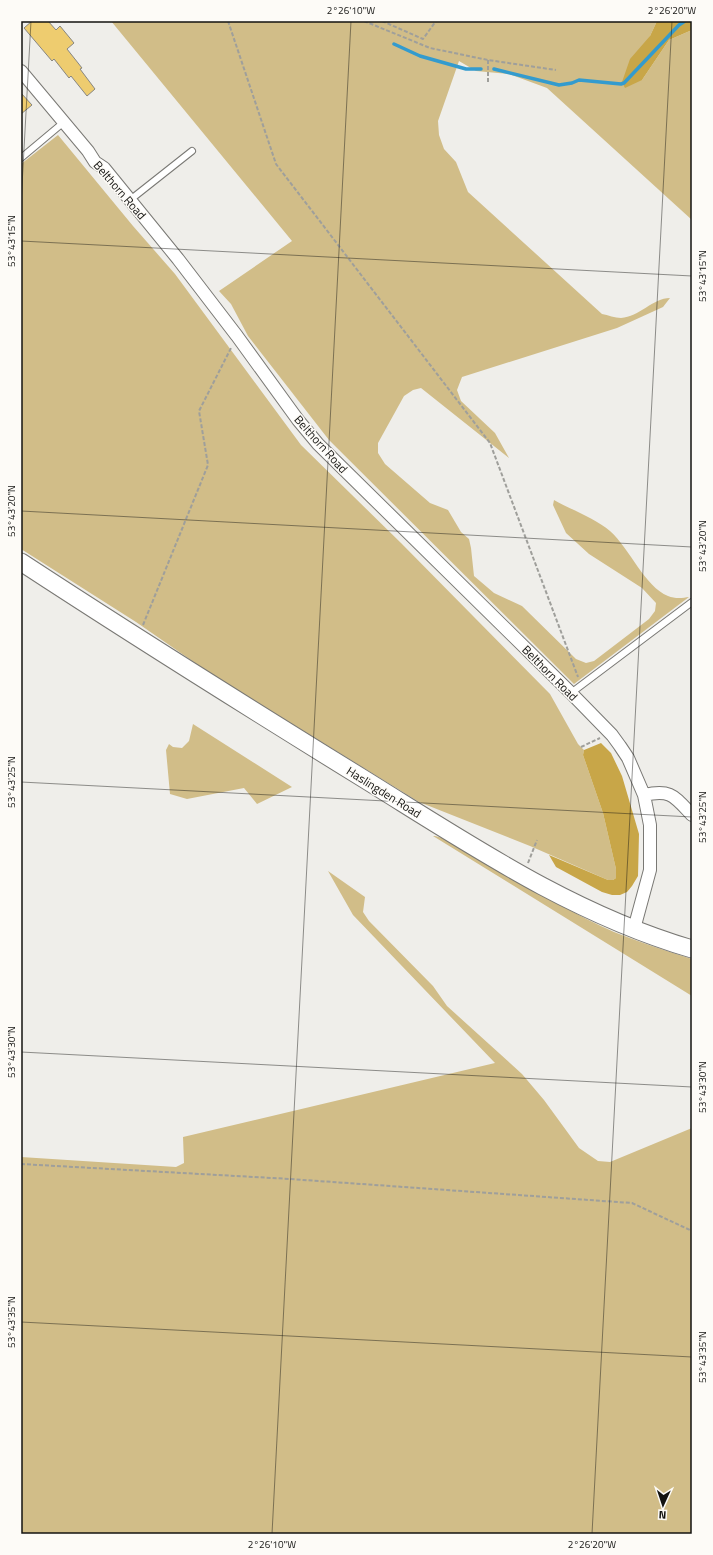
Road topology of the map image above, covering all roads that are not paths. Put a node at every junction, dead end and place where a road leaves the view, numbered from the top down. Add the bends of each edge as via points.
1 (21, 71) edge
2 (64, 122) junction
3 (192, 151) dead end
4 (21, 158) edge
5 (130, 200) junction
6 (21, 562) edge
7 (692, 602) edge
8 (571, 693) junction
9 (644, 794) junction
10 (692, 815) edge
11 (634, 929) junction
12 (692, 949) edge

1 - 2 street, Belthorn Road
2 - 4 lane
2 - 5 street, Belthorn Road via 95,162 104,168
3 - 5 lane
5 - 8 street, Belthorn Road via 178,259 318,444
6 - 11 main road, Haslingden Road via 487,855 598,915
7 - 8 lane
8 - 9 street, Belthorn Road via 610,733 628,758
9 - 10 street via 662,792 672,795
9 - 11 street, Belthorn Road via 650,825 650,870
11 - 12 main road, Haslingden Road

